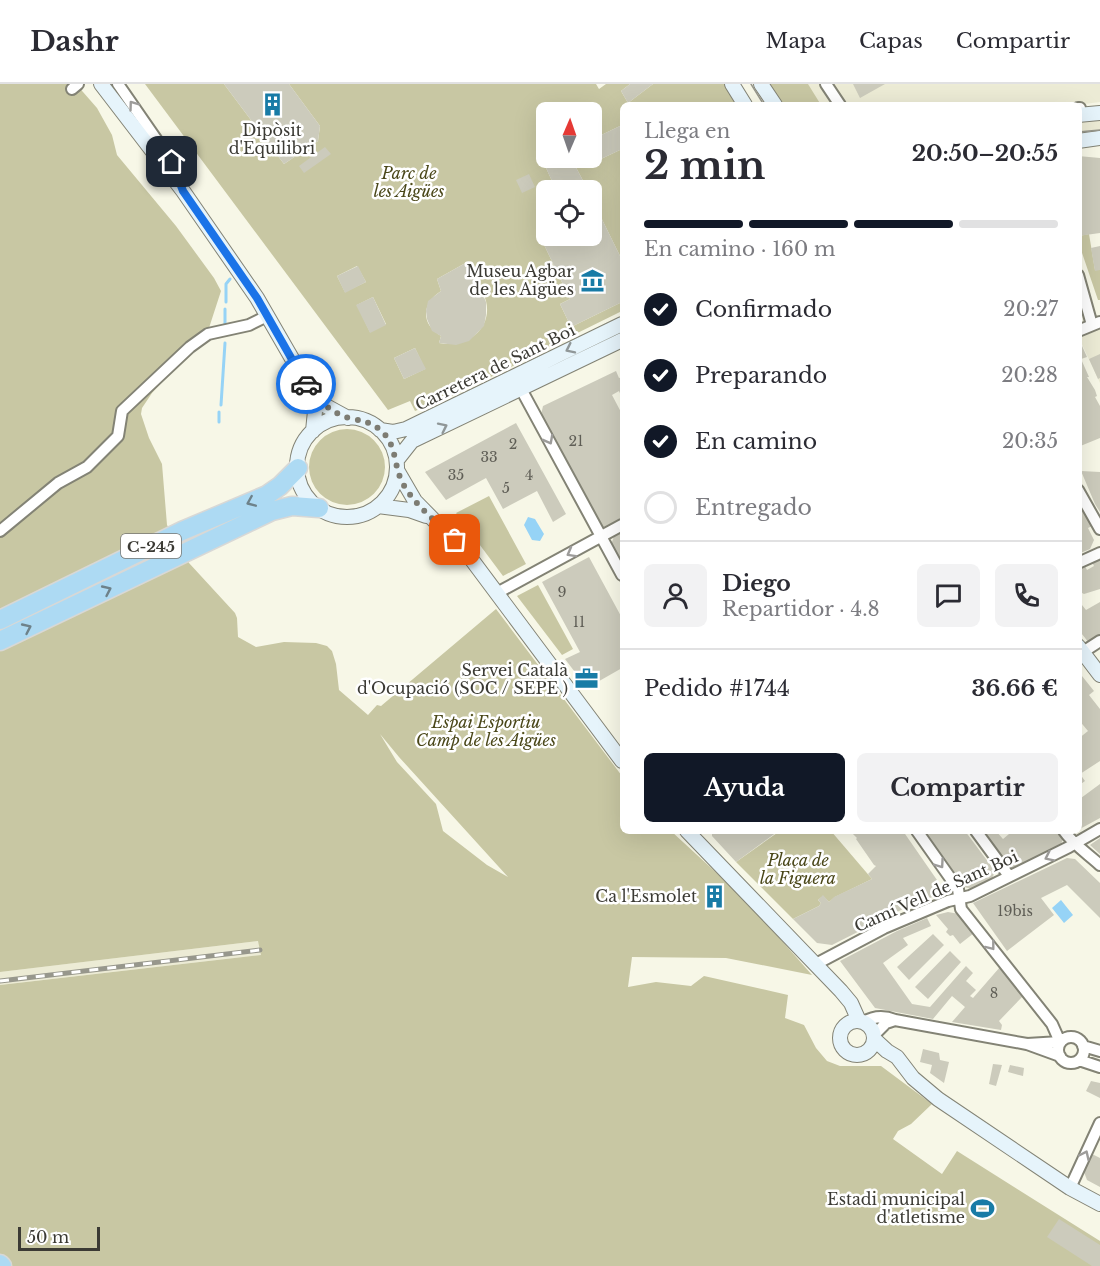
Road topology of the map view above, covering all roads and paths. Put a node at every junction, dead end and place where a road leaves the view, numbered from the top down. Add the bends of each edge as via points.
1 (101, 84) edge
2 (118, 84) edge
3 (732, 84) edge
4 (761, 84) edge
5 (826, 84) edge
6 (743, 102) edge
7 (773, 102) edge
8 (836, 102) edge
9 (1100, 106) edge
10 (1082, 109) edge
11 (1082, 110) edge
12 (1100, 113) edge
13 (1100, 138) edge
14 (1082, 140) edge
15 (183, 191) junction
16 (1082, 286) edge
17 (267, 316) junction
18 (1096, 324) edge
19 (620, 325) edge
20 (1082, 329) edge
21 (620, 341) edge
22 (521, 389) junction
23 (313, 395) junction
24 (348, 418) junction
25 (380, 430) junction
26 (313, 431) junction
27 (397, 465) junction
28 (298, 468) junction
29 (1082, 497) edge
30 (378, 506) junction
31 (319, 508) junction
32 (432, 519) junction
33 (620, 526) edge
34 (1100, 529) edge
35 (0, 531) edge
36 (601, 536) junction
37 (1100, 553) edge
38 (1082, 561) edge
39 (620, 571) edge
40 (82, 579) junction
41 (497, 593) junction
42 (0, 610) edge
43 (0, 620) edge
44 (1100, 640) edge
45 (0, 641) edge
46 (1082, 649) edge
47 (1082, 650) edge
48 (1100, 675) edge
49 (620, 758) edge
50 (1100, 829) edge
51 (692, 834) edge
52 (919, 834) edge
53 (978, 834) edge
54 (1066, 834) edge
55 (1076, 843) junction
56 (1100, 865) edge
57 (1009, 876) junction
58 (959, 898) junction
59 (816, 964) junction
60 (841, 991) junction
61 (896, 1020) junction
62 (862, 1022) junction
63 (842, 1029) junction
64 (874, 1037) junction
65 (1060, 1042) junction
66 (1027, 1044) junction
67 (1100, 1051) edge
68 (1083, 1053) junction
69 (862, 1054) junction
70 (1060, 1056) junction
71 (1100, 1059) edge
72 (1100, 1067) edge
73 (907, 1071) junction
74 (1100, 1123) edge
75 (1070, 1188) junction
76 (1100, 1204) edge

1 - 15 main road
15 -> 2 street via 172,162
3 - 6 main road
4 - 7 main road
5 - 8 street
9 - 10 main road
11 - 12 main road
13 - 14 main road
15 - 17 main road
16 - 18 street
17 - 23 main road
17 - 35 street via 249,325 208,334 190,347 122,411 118,436 87,467 58,483
18 - 20 street
19 -> 25 main road, Carretera de Sant Boi via 406,429
21 - 22 main road, Carretera de Sant Boi
27 -> 22 main road, Carretera de Sant Boi via 412,441
22 -> 36 street
23 - 24 main road
23 - 26 main road
24 - 25 main road via 365,421
24 - 26 main road via 329,421
25 - 27 main road via 391,444
26 - 28 main road via 300,451
27 - 30 main road via 393,488
27 - 32 main road via 415,501
28 - 31 main road via 302,488
28 -> 40 highway, C-245 via 267,495
29 - 34 street
30 - 31 main road via 349,517
30 - 32 main road via 409,510
45 -> 31 highway, C-245 via 272,511 292,506
32 - 41 main road via 462,547
33 - 36 street
36 - 39 street
36 -> 41 street
37 - 38 street
40 - 42 highway
40 - 43 highway, C-245
41 - 49 main road
44 - 46 street
47 - 48 main road
50 - 55 street, Camí Vell de Sant Boi
51 - 59 main road
52 -> 58 street via 958,889
53 - 57 street
54 - 55 street
55 - 56 street
55 -> 57 street, Camí Vell de Sant Boi
57 - 58 street, Camí Vell de Sant Boi
58 - 59 street, Camí Vell de Sant Boi via 884,928
58 -> 65 street via 961,909 1052,1024
59 - 60 main road
60 - 62 main road
60 - 63 main road
61 - 62 street via 880,1017
61 - 64 street via 886,1023
61 - 66 street
62 - 63 main road via 848,1023
62 - 64 main road via 870,1027
63 - 69 main road via 840,1042 845,1051
64 - 69 main road via 871,1047
64 - 73 main road
65 - 66 street
65 - 68 street via 1074,1037
65 - 70 street
66 - 70 street
67 - 68 street
68 - 70 street via 1068,1062
68 - 71 street
68 - 72 street
69 - 73 main road via 880,1057
73 - 75 main road via 938,1099
75 -> 74 street
75 - 76 main road

